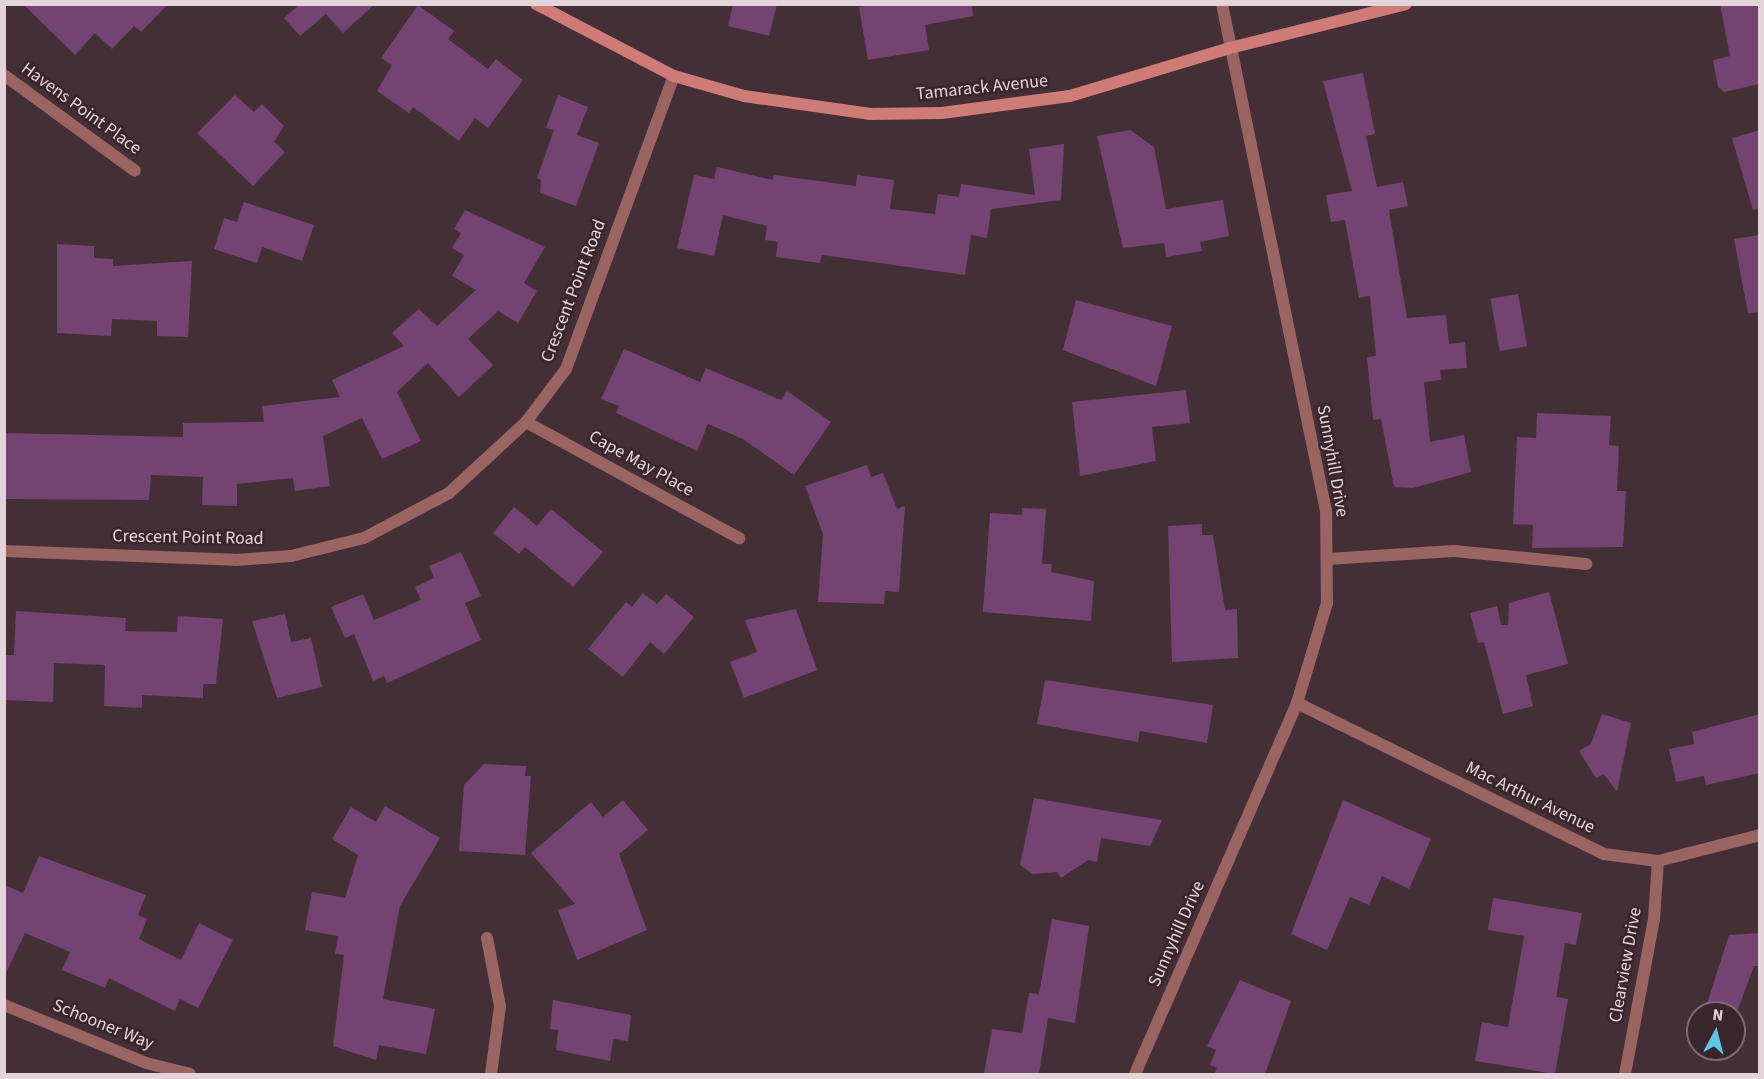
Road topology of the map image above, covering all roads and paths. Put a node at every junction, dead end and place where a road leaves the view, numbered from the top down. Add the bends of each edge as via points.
1 (536, 4) edge
2 (1222, 4) edge
3 (1406, 4) edge
4 (1230, 48) junction
5 (4, 75) edge
6 (674, 76) junction
7 (135, 171) dead end
8 (526, 422) junction
9 (739, 538) dead end
10 (4, 551) edge
11 (1327, 559) junction
12 (1586, 564) dead end
13 (1297, 704) junction
14 (1760, 835) edge
15 (1658, 861) junction
16 (487, 938) dead end
17 (4, 1005) edge
18 (190, 1074) edge
19 (491, 1074) edge
20 (1135, 1074) edge
21 (1625, 1074) edge

1 - 6 main road, Tamarack Avenue
2 - 4 street, Sunnyhill Drive
3 - 4 main road, Tamarack Avenue
4 - 6 main road, Tamarack Avenue via 1070,96 942,113 871,114 744,96
4 - 11 street, Sunnyhill Drive via 1326,511
5 - 7 street, Havens Point Place
6 - 8 street, Crescent Point Road via 566,369
8 - 9 street, Cape May Place
8 - 10 street, Crescent Point Road via 449,493 364,538 301,554 235,560
11 - 12 street via 1454,551
11 - 13 street, Sunnyhill Drive via 1328,603
13 - 15 street, Mac Arthur Avenue via 1604,854
13 - 20 street, Sunnyhill Drive
14 - 15 street, Mac Arthur Avenue
15 - 21 street, Clearview Drive via 1654,919
16 - 19 street via 500,1006
17 - 18 street, Schooner Way via 146,1063

